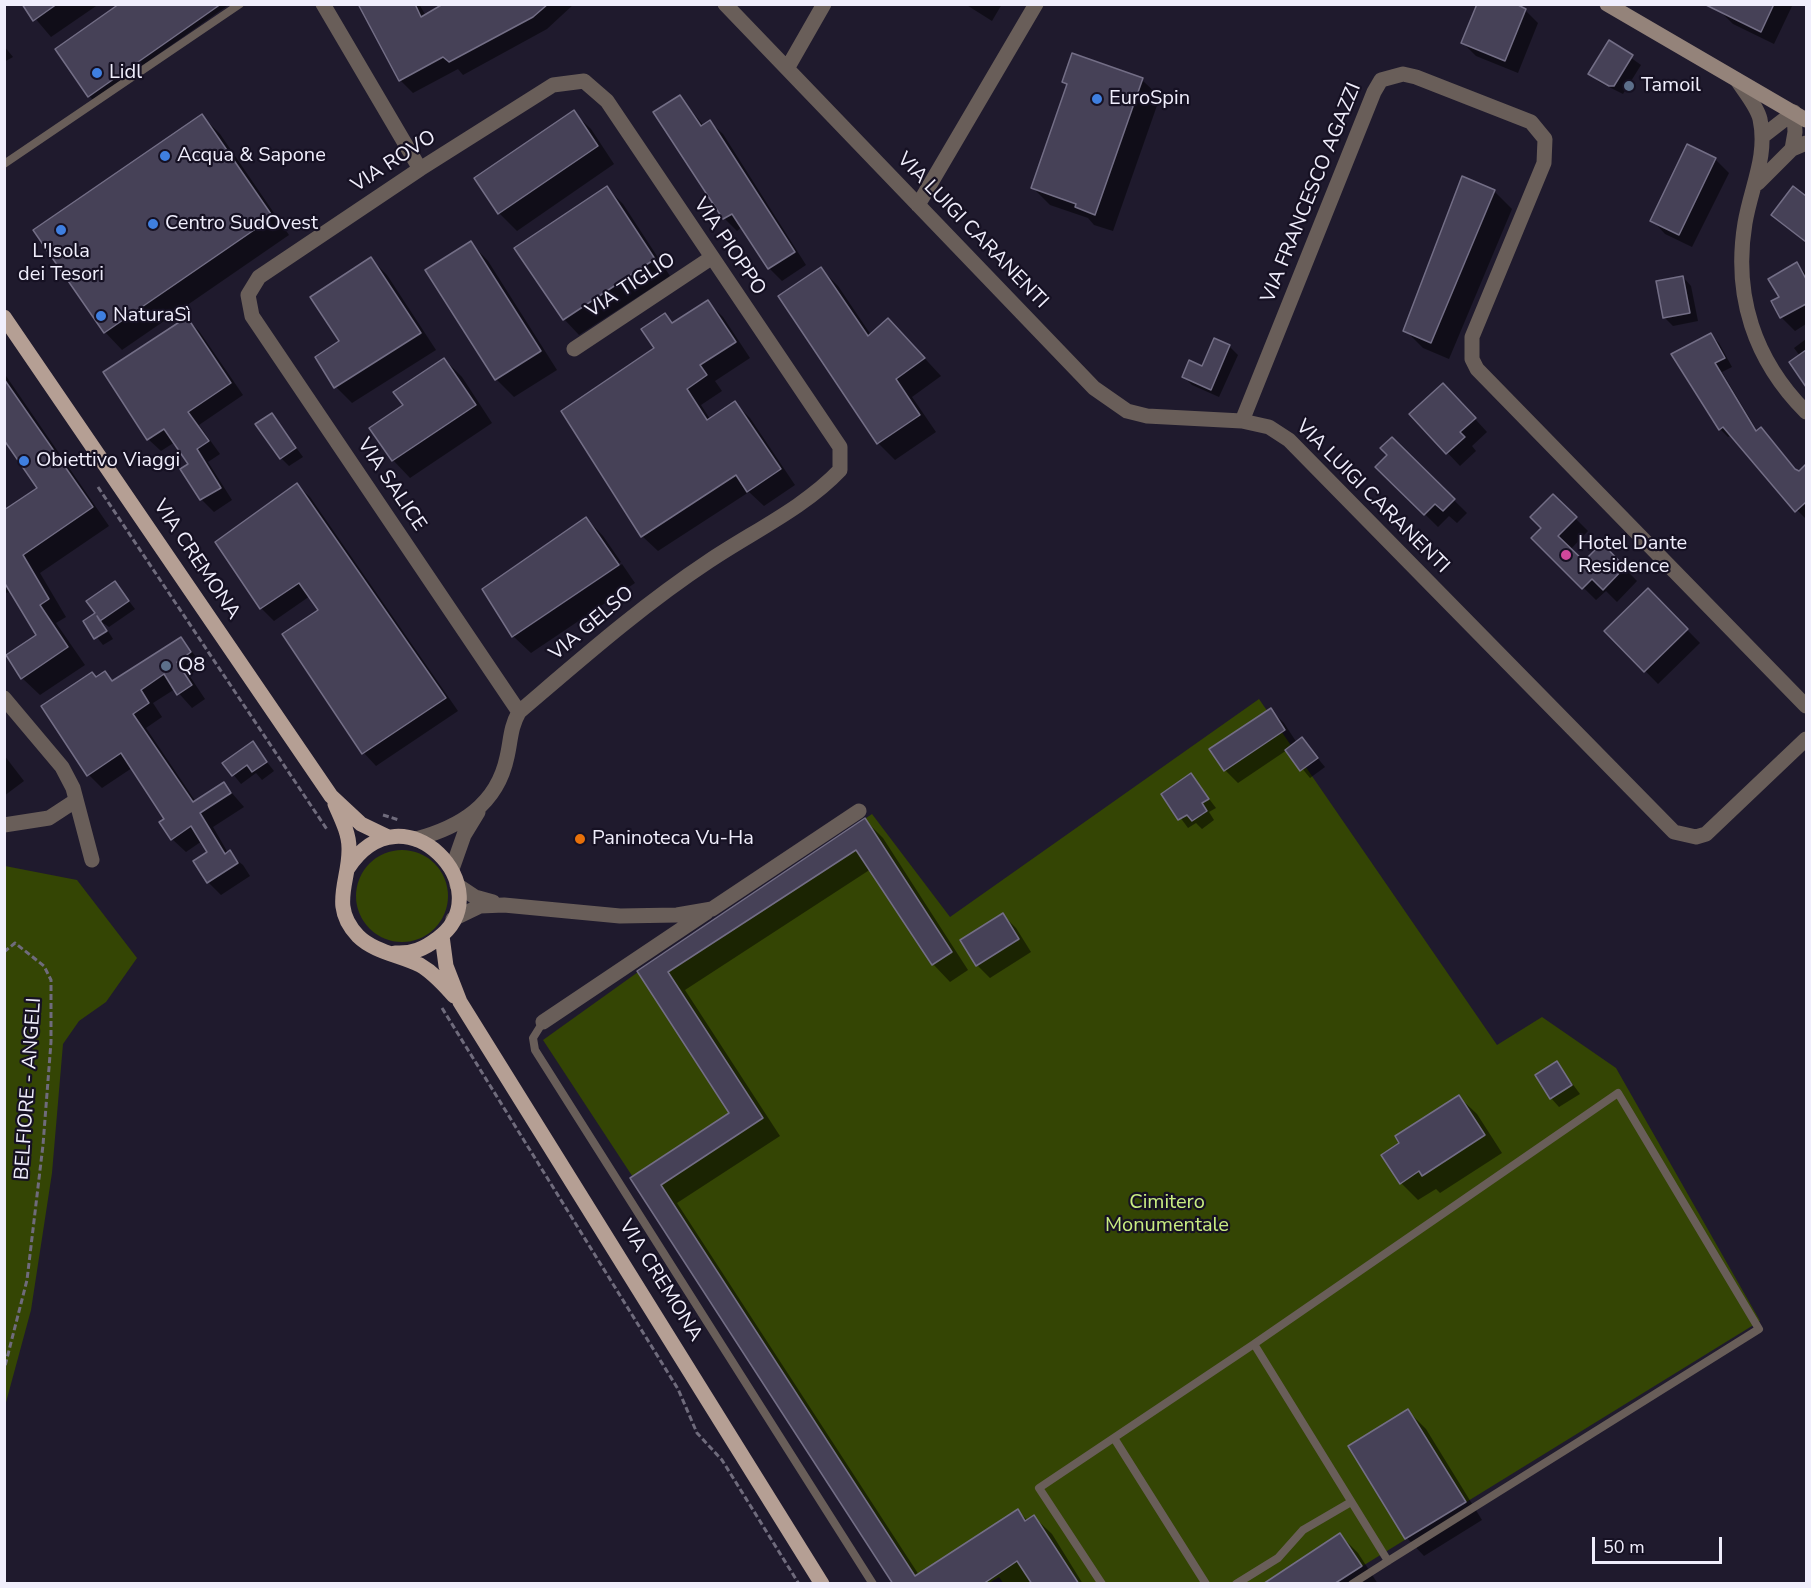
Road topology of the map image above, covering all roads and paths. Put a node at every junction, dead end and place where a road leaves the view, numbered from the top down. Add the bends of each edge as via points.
1 (240, 4) edge
2 (323, 4) edge
3 (725, 4) edge
4 (824, 4) edge
5 (1036, 4) edge
6 (1607, 4) edge
7 (788, 67) junction
8 (1737, 80) junction
9 (553, 85) joint
10 (1800, 116) edge
11 (1763, 136) junction
12 (1799, 146) edge
13 (4, 164) edge
14 (420, 169) junction
15 (1756, 186) junction
16 (918, 205) junction
17 (711, 258) junction
18 (260, 277) joint
19 (4, 317) edge
20 (574, 349) dead end
21 (1806, 412) edge
22 (1242, 421) junction
23 (840, 470) joint
24 (4, 698) edge
25 (1806, 706) edge
26 (519, 712) junction
27 (1806, 739) edge
28 (332, 796) junction
29 (75, 801) junction
30 (481, 807) junction
31 (859, 811) dead end
32 (4, 825) edge
33 (388, 837) junction
34 (416, 839) junction
35 (92, 861) dead end
36 (452, 869) junction
37 (347, 870) junction
38 (458, 885) junction
39 (504, 905) junction
40 (712, 909) junction
41 (453, 919) junction
42 (442, 936) junction
43 (4, 952) edge
44 (388, 952) junction
45 (460, 1002) junction
46 (543, 1022) joint
47 (1254, 1344) junction
48 (4, 1370) edge
49 (1114, 1438) junction
50 (1351, 1502) junction
51 (1388, 1561) junction
52 (822, 1584) edge
53 (873, 1584) edge
54 (1102, 1584) edge
55 (1206, 1584) edge
56 (1236, 1584) edge
57 (1352, 1584) edge

1 - 13 lane
2 - 14 street
3 - 7 street, VIA LUIGI CARANENTI
4 - 7 street
5 - 16 street
6 - 8 main road
7 - 16 street, VIA LUIGI CARANENTI
8 - 10 main road
8 - 11 street via 1759,116
9 - 14 street, VIA ROVO
9 - 17 street, VIA PIOPPO via 584,81 607,101
10 - 11 street
10 - 12 street via 1796,132
11 - 15 street
12 - 15 street
14 - 18 street, VIA ROVO
15 - 21 street via 1745,222 1744,304 1753,332 1774,372
16 - 22 street, VIA LUIGI CARANENTI via 1111,402 1147,416
17 - 20 street, VIA TIGLIO
17 - 23 street, VIA PIOPPO via 840,447
18 - 26 street, VIA SALICE via 248,295 252,316
19 - 28 main road, VIA CREMONA
22 - 25 street, VIA FRANCESCO AGAZZI via 1381,80 1403,74 1416,77 1531,122 1545,139 1544,162 1472,337 1472,359 1477,369
22 - 27 street, VIA LUIGI CARANENTI via 1269,427 1289,440 1674,832 1696,837 1706,834
23 - 26 street, VIA GELSO via 824,487 642,608
24 - 29 street via 62,767
26 - 30 street, VIA GELSO via 509,735 502,771
28 - 33 main road, VIA CREMONA via 361,824
28 - 37 main road, VIA CREMONA via 347,835
29 - 32 street via 49,818
29 - 35 street
30 - 34 street, VIA GELSO via 446,831
30 - 36 street via 464,835
31 - 40 street
33 - 34 main road, VIA CREMONA
33 - 37 main road via 364,849
34 - 36 main road, VIA CREMONA via 443,856
36 - 38 main road, VIA CREMONA
37 - 44 main road, VIA CREMONA via 342,905 348,921 364,941
38 - 39 street via 475,897
38 - 41 main road, VIA CREMONA
39 - 40 street via 620,915 677,915
39 - 41 street via 480,906
40 - 46 street
41 - 42 main road, VIA CREMONA
42 - 44 main road, VIA CREMONA via 426,948 408,953
42 - 45 main road, VIA CREMONA via 446,966
43 - 48 path, BELFIORE - ANGELI via 15,943 44,966 51,980 51,1021 43,1145 27,1280
44 - 45 main road, VIA CREMONA via 422,966
45 - 52 main road, VIA CREMONA
46 - 53 lane via 533,1038 535,1050
47 - 49 lane
47 - 50 lane
47 - 51 lane via 1618,1093 1759,1329
49 - 54 lane via 1039,1488
49 - 55 lane
50 - 51 lane
50 - 56 lane via 1304,1530 1278,1558
51 - 57 lane

